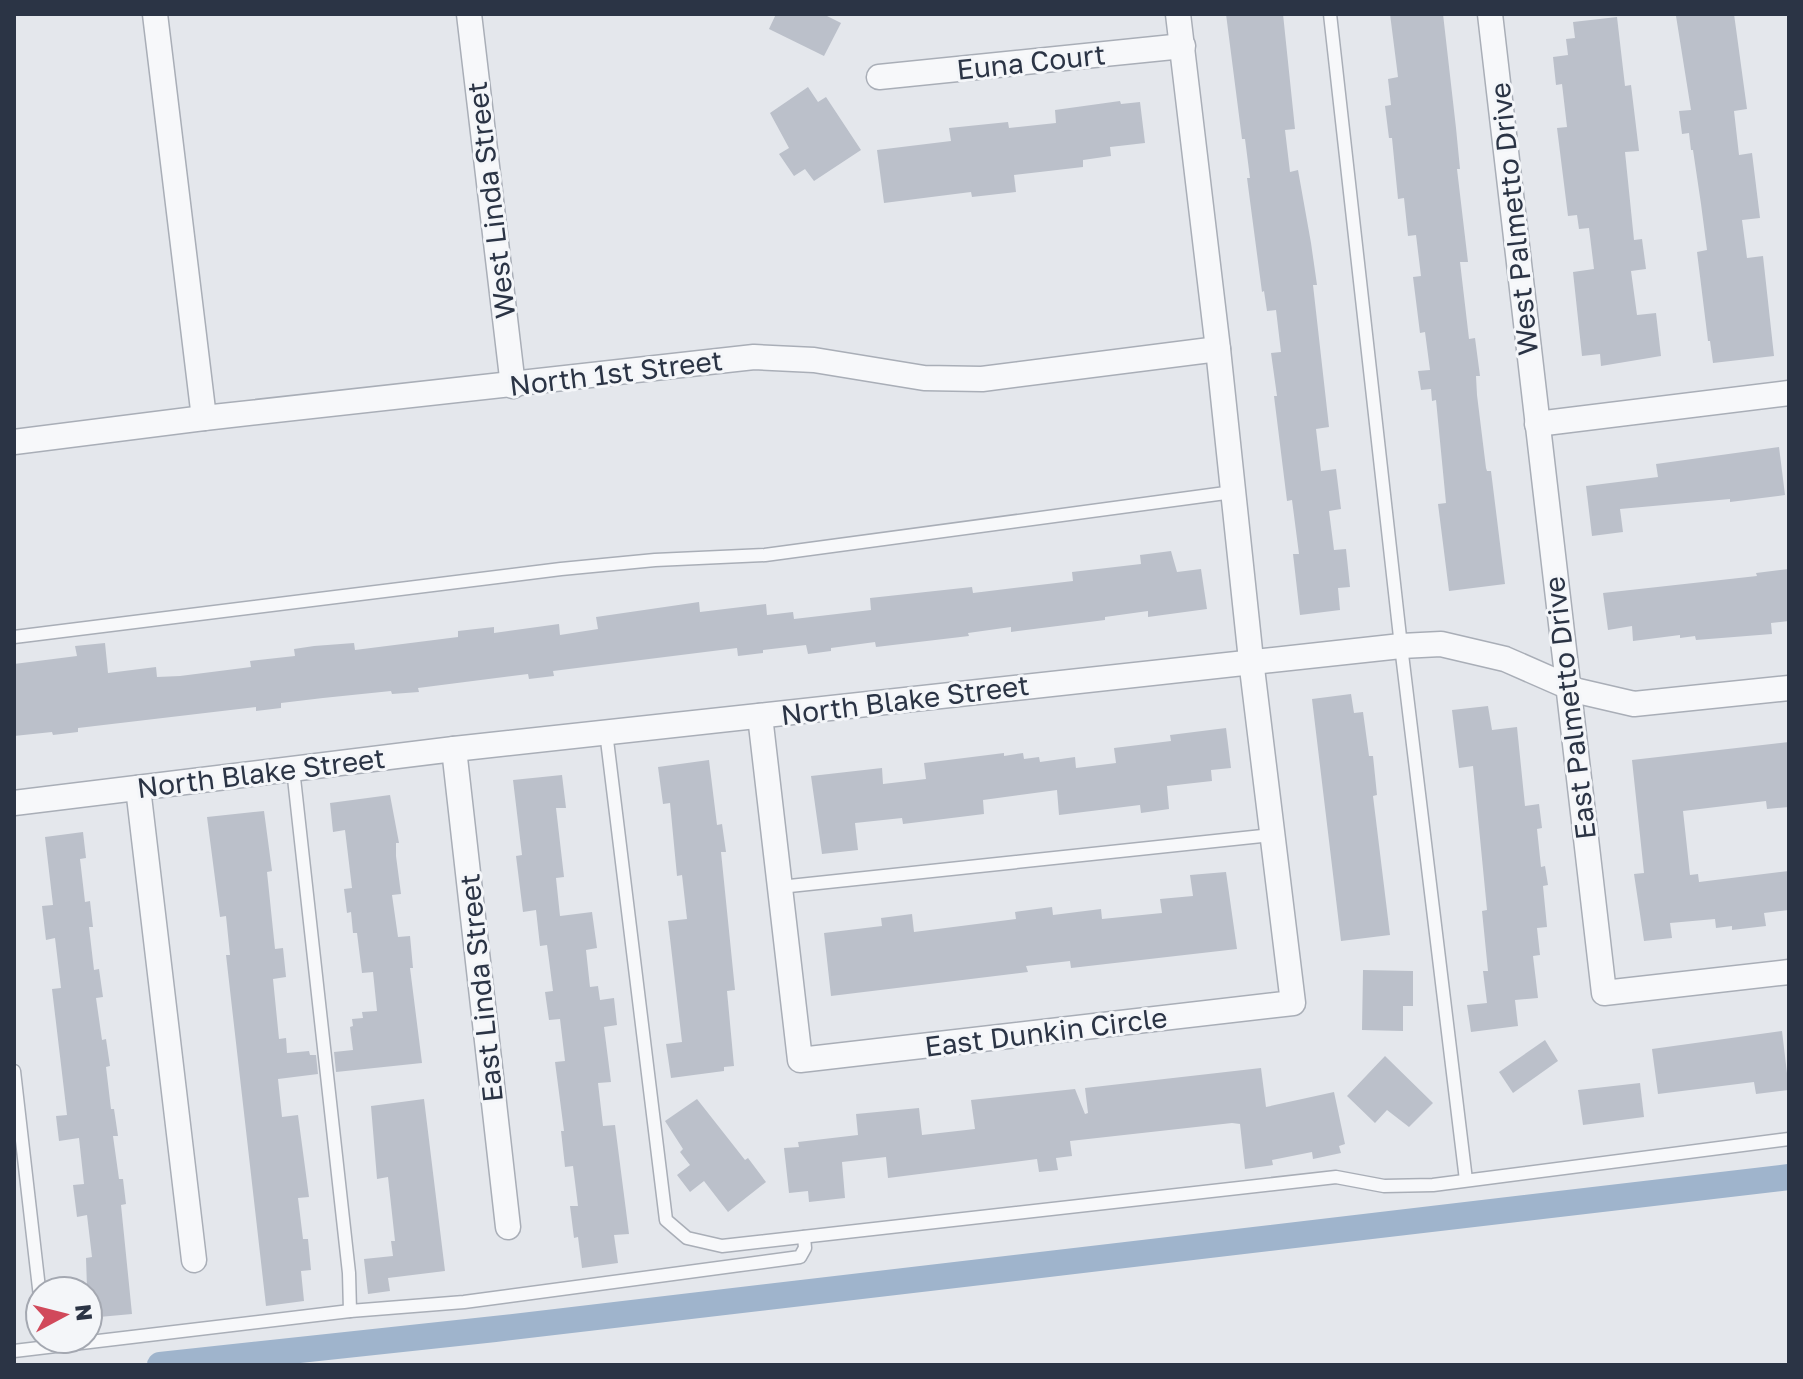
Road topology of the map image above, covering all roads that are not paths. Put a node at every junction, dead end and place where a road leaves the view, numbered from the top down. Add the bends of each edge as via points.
1 (155, 14) edge
2 (469, 14) edge
3 (1178, 14) edge
4 (1330, 14) edge
5 (1490, 14) edge
6 (1183, 46) junction
7 (879, 77) dead end
8 (1218, 349) junction
9 (513, 386) junction
10 (1789, 393) edge
11 (204, 418) junction
12 (1537, 424) junction
13 (14, 442) edge
14 (1233, 492) junction
15 (14, 637) edge
16 (1401, 646) junction
17 (1251, 660) junction
18 (1566, 685) junction
19 (1789, 688) edge
20 (760, 716) junction
21 (606, 732) junction
22 (454, 749) junction
23 (293, 769) junction
24 (138, 788) junction
25 (14, 803) edge
26 (1272, 835) junction
27 (780, 887) junction
28 (1789, 972) edge
29 (14, 1071) edge
30 (1789, 1139) edge
31 (1466, 1180) junction
32 (508, 1227) dead end
33 (804, 1237) junction
34 (194, 1260) dead end
35 (37, 1275) edge
36 (350, 1311) junction
37 (104, 1337) edge

1 - 11 street
2 - 9 street, West Linda Street
3 - 6 street, East Dunkin Circle
4 - 16 lane
5 - 12 street, West Palmetto Drive
6 - 7 street, Euna Court
6 - 8 street, East Dunkin Circle
8 - 9 street, North 1st Street via 982,379 924,378 814,360 754,357
8 - 14 street, East Dunkin Circle
9 - 11 street, North 1st Street
10 - 12 street
11 - 13 street, North 1st Street
12 - 18 street, East Palmetto Drive
14 - 15 lane via 765,555 561,569
14 - 17 street, East Dunkin Circle
16 - 17 street, North Blake Street
16 - 18 street, North Blake Street via 1441,644 1492,656
16 - 31 lane
17 - 20 street, North Blake Street
17 - 26 street, East Dunkin Circle
18 - 19 street, North Blake Street via 1634,704
18 - 28 street, East Palmetto Drive via 1604,993
20 - 21 street, North Blake Street
20 - 27 street, East Dunkin Circle
21 - 22 street, North Blake Street
21 - 33 lane via 666,1220 687,1238 722,1246
22 - 23 street, North Blake Street
22 - 32 street, East Linda Street
23 - 24 street, North Blake Street
23 - 36 lane
24 - 25 street, North Blake Street
24 - 34 street
26 - 27 lane
26 - 27 street, East Dunkin Circle via 1293,1003 800,1060
29 - 35 lane
30 - 31 lane
31 - 33 lane via 1384,1186 1336,1177
33 - 36 lane via 800,1257 464,1302
36 - 37 lane

